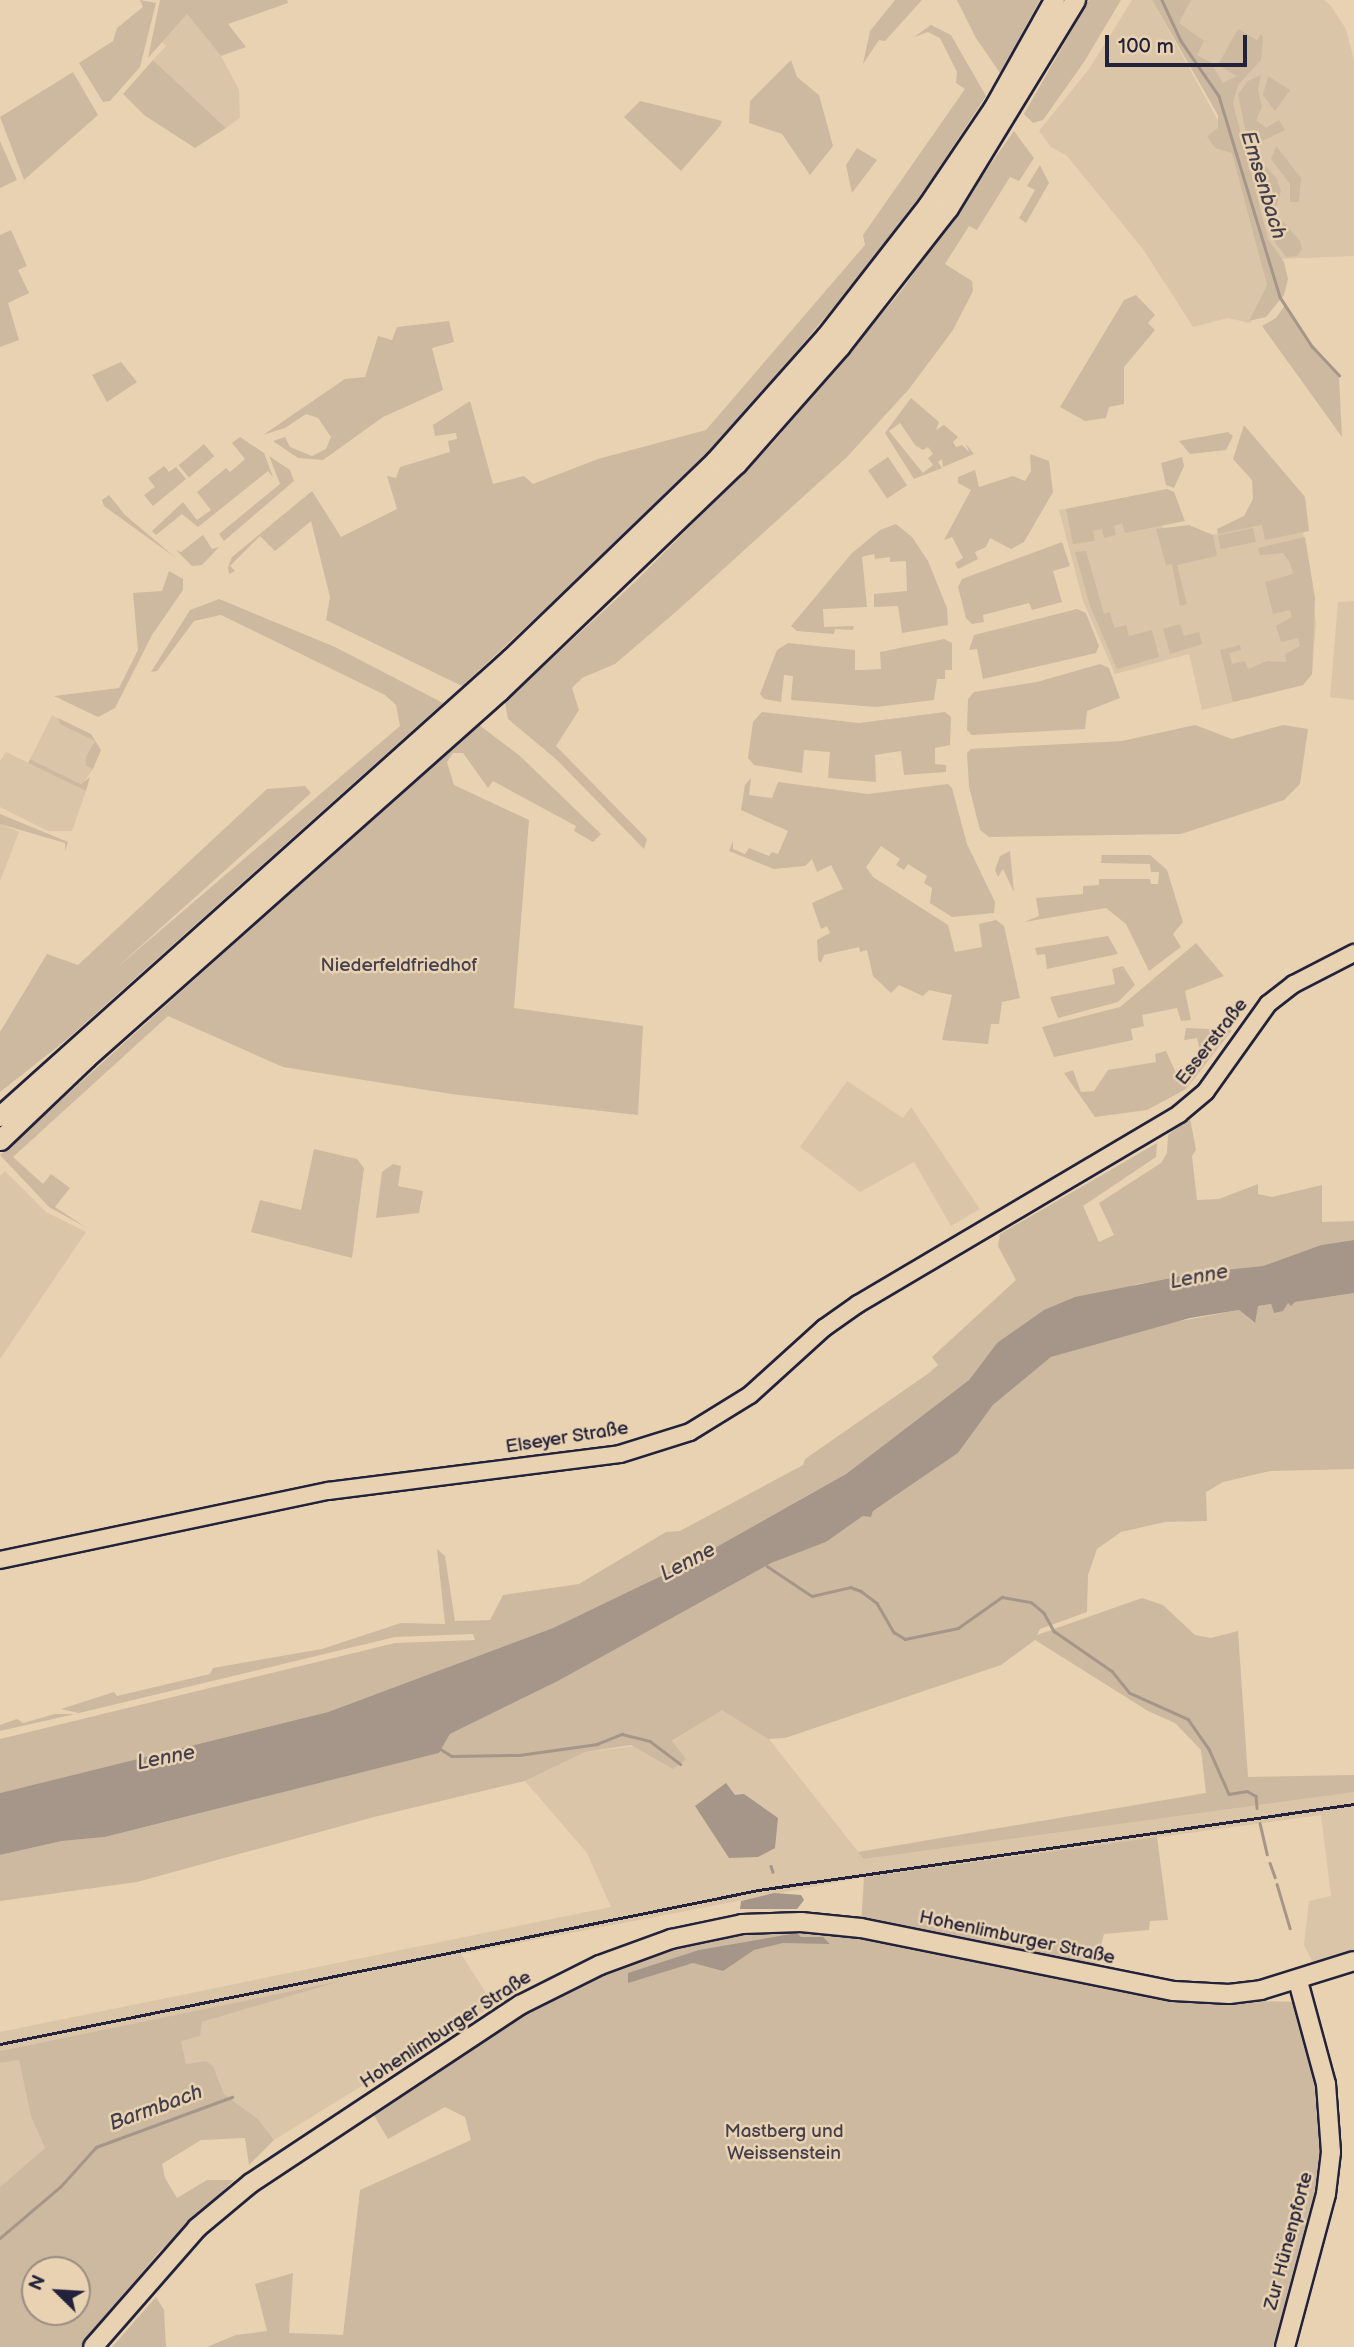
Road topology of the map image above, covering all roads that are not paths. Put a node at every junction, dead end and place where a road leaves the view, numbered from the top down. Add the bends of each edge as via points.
1 (1054, 0) edge
2 (1075, 0) edge
3 (1012, 93) junction
4 (999, 115) junction
5 (1354, 953) edge
6 (0, 1116) edge
7 (0, 1140) edge
8 (1104, 1157) joint
9 (0, 1560) edge
10 (1354, 1961) edge
11 (1298, 1981) junction
12 (93, 2347) edge
13 (1285, 2347) edge

1 - 3 highway
2 - 3 highway
3 - 4 highway
4 - 6 highway via 826,336 715,461 511,658
4 - 7 highway via 915,250 736,464 539,654
5 - 8 main road, Esserstraße via 1278,995 1206,1091 1179,1114
8 - 9 main road, Elseyer Straße via 837,1318 750,1395 690,1432 621,1454 328,1491
10 - 11 main road, Hohenlimburger Straße
11 - 12 main road, Hohenlimburger Straße via 1229,1994 1174,1991 869,1928 801,1922 742,1924 671,1940 600,1965 520,2005 251,2183 197,2228
11 - 13 main road, Zur Hünenpforte via 1326,2084 1331,2152 1326,2194

